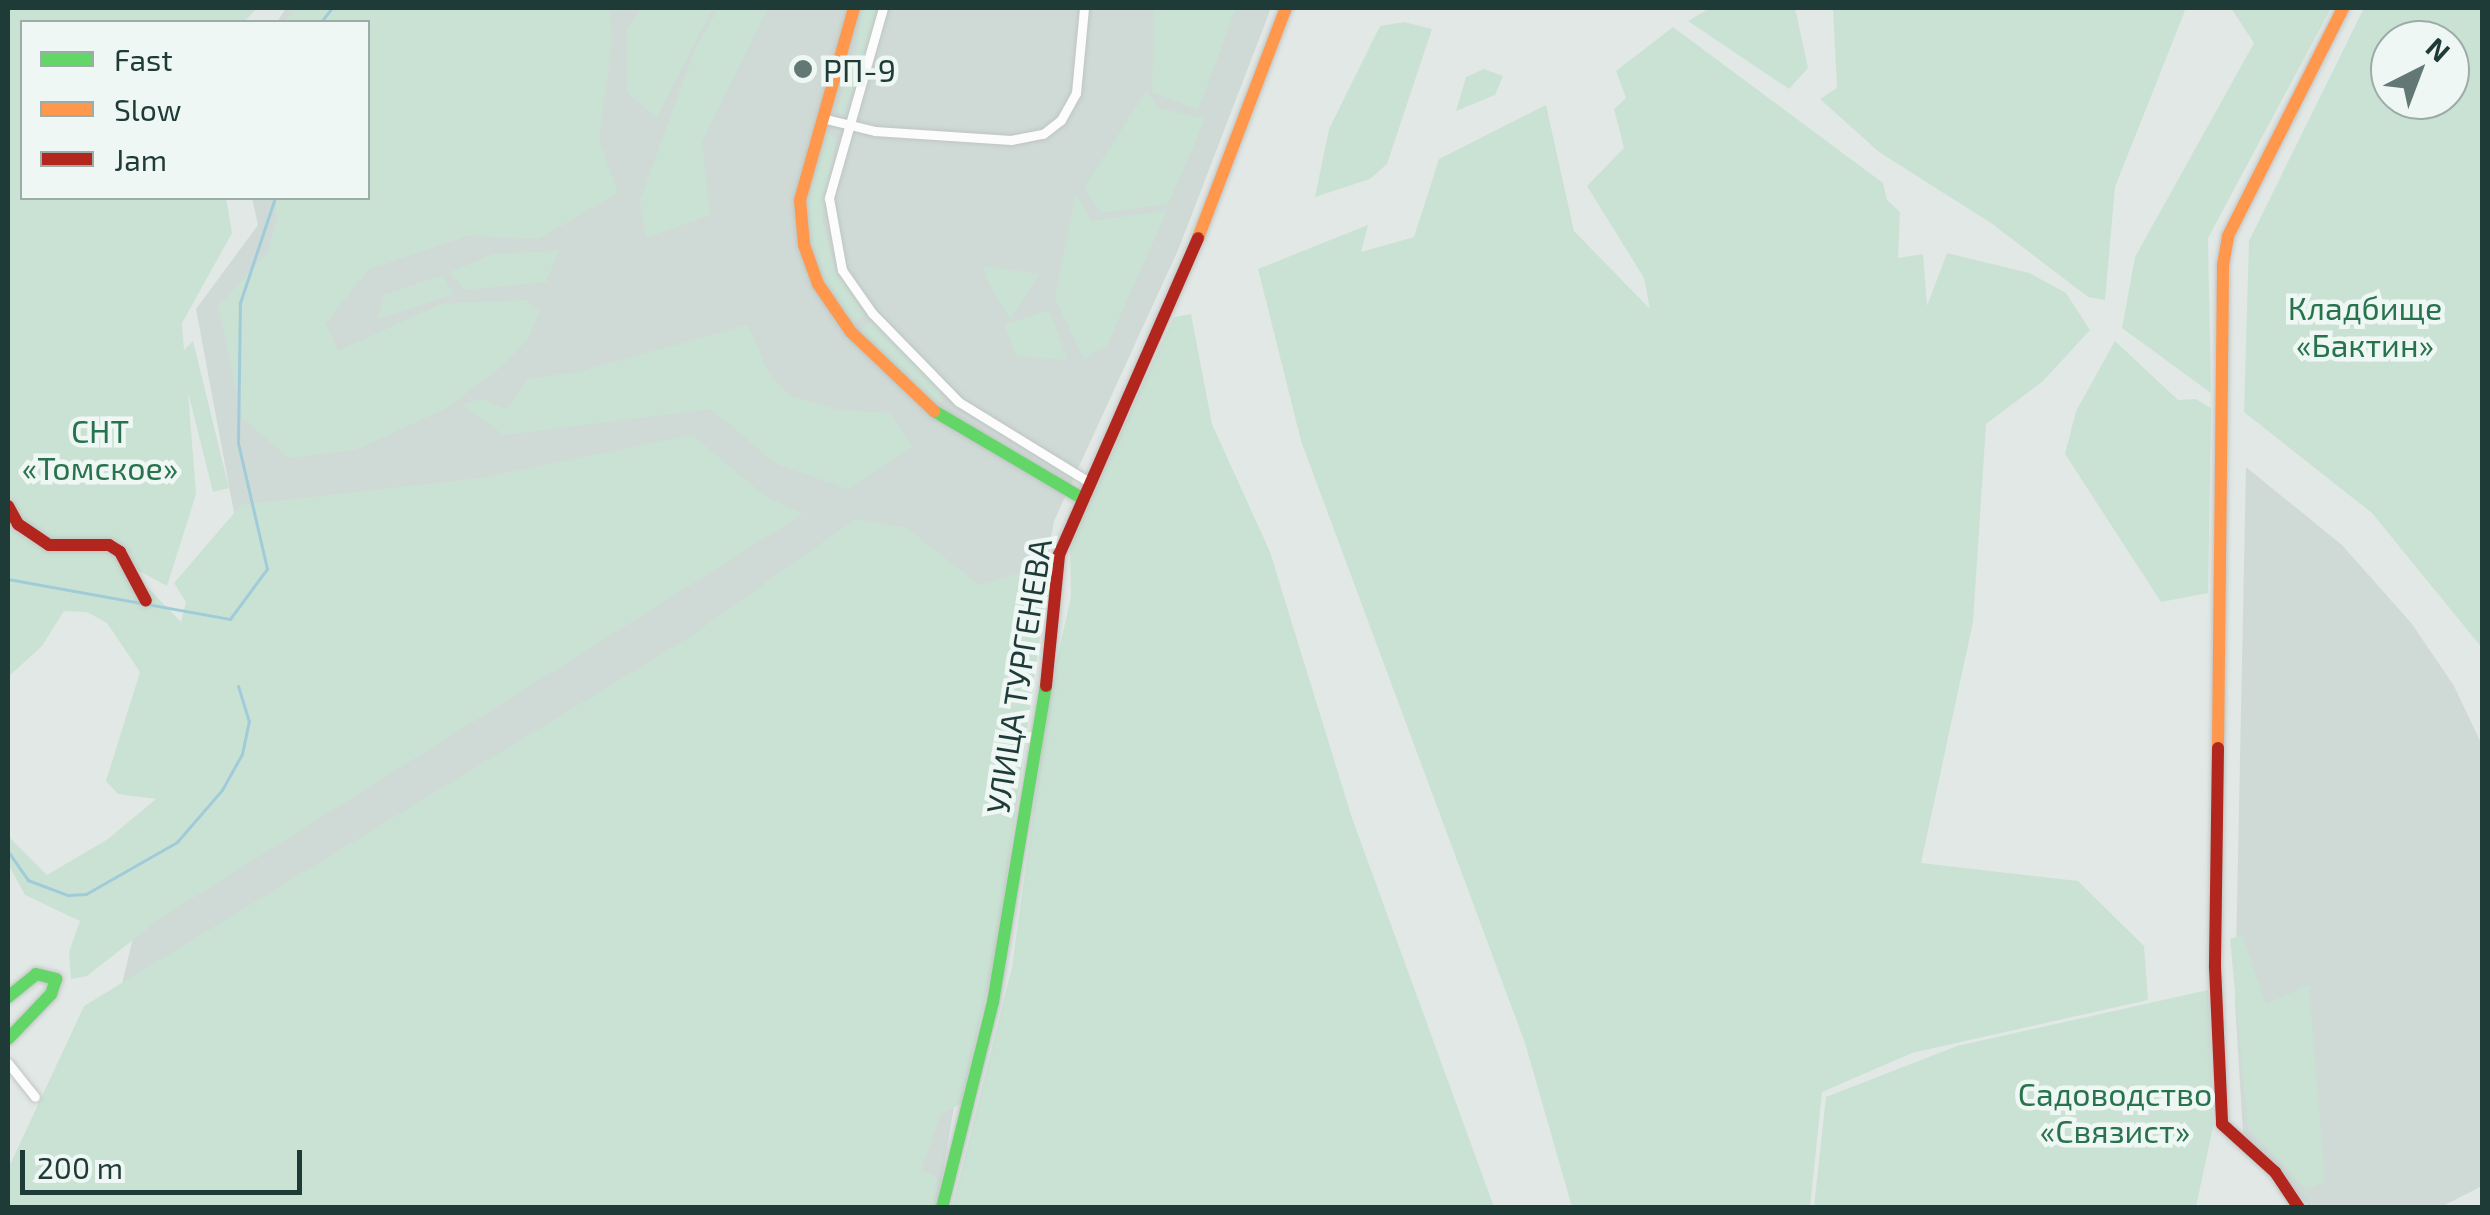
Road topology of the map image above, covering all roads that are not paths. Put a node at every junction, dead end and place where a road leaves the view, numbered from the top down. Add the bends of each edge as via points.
1 (854, 8) edge
2 (883, 8) edge
3 (1084, 8) edge
4 (1286, 8) edge
5 (2342, 8) edge
6 (822, 118) junction
7 (849, 128) junction
8 (950, 389) junction
9 (934, 411) junction
10 (1086, 480) junction
11 (1080, 497) junction
12 (8, 506) edge
13 (146, 601) dead end
14 (8, 997) edge
15 (9, 1035) edge
16 (8, 1063) edge
17 (35, 1097) dead end
18 (942, 1208) edge
19 (2298, 1208) edge

1 - 6 street
2 - 7 street
3 - 7 street via 1076,93 1061,120 1043,134 1011,140
4 - 10 street, УЛИЦА ТУРГЕНЕВА via 1190,259
5 - 19 street via 2228,236 2223,265 2215,929 2222,1124 2275,1172
6 - 7 street
6 - 9 street via 800,200 810,265 851,332
7 - 8 street via 829,198 842,270 872,314
8 - 9 street via 949,405
8 - 10 street via 979,418
9 - 11 street
10 - 11 street, УЛИЦА ТУРГЕНЕВА
11 - 18 street, УЛИЦА ТУРГЕНЕВА via 1059,554 1044,698 993,1002
12 - 13 street via 18,524 49,545 109,545 120,552
14 - 15 street via 36,974 56,979 51,994
16 - 17 street

